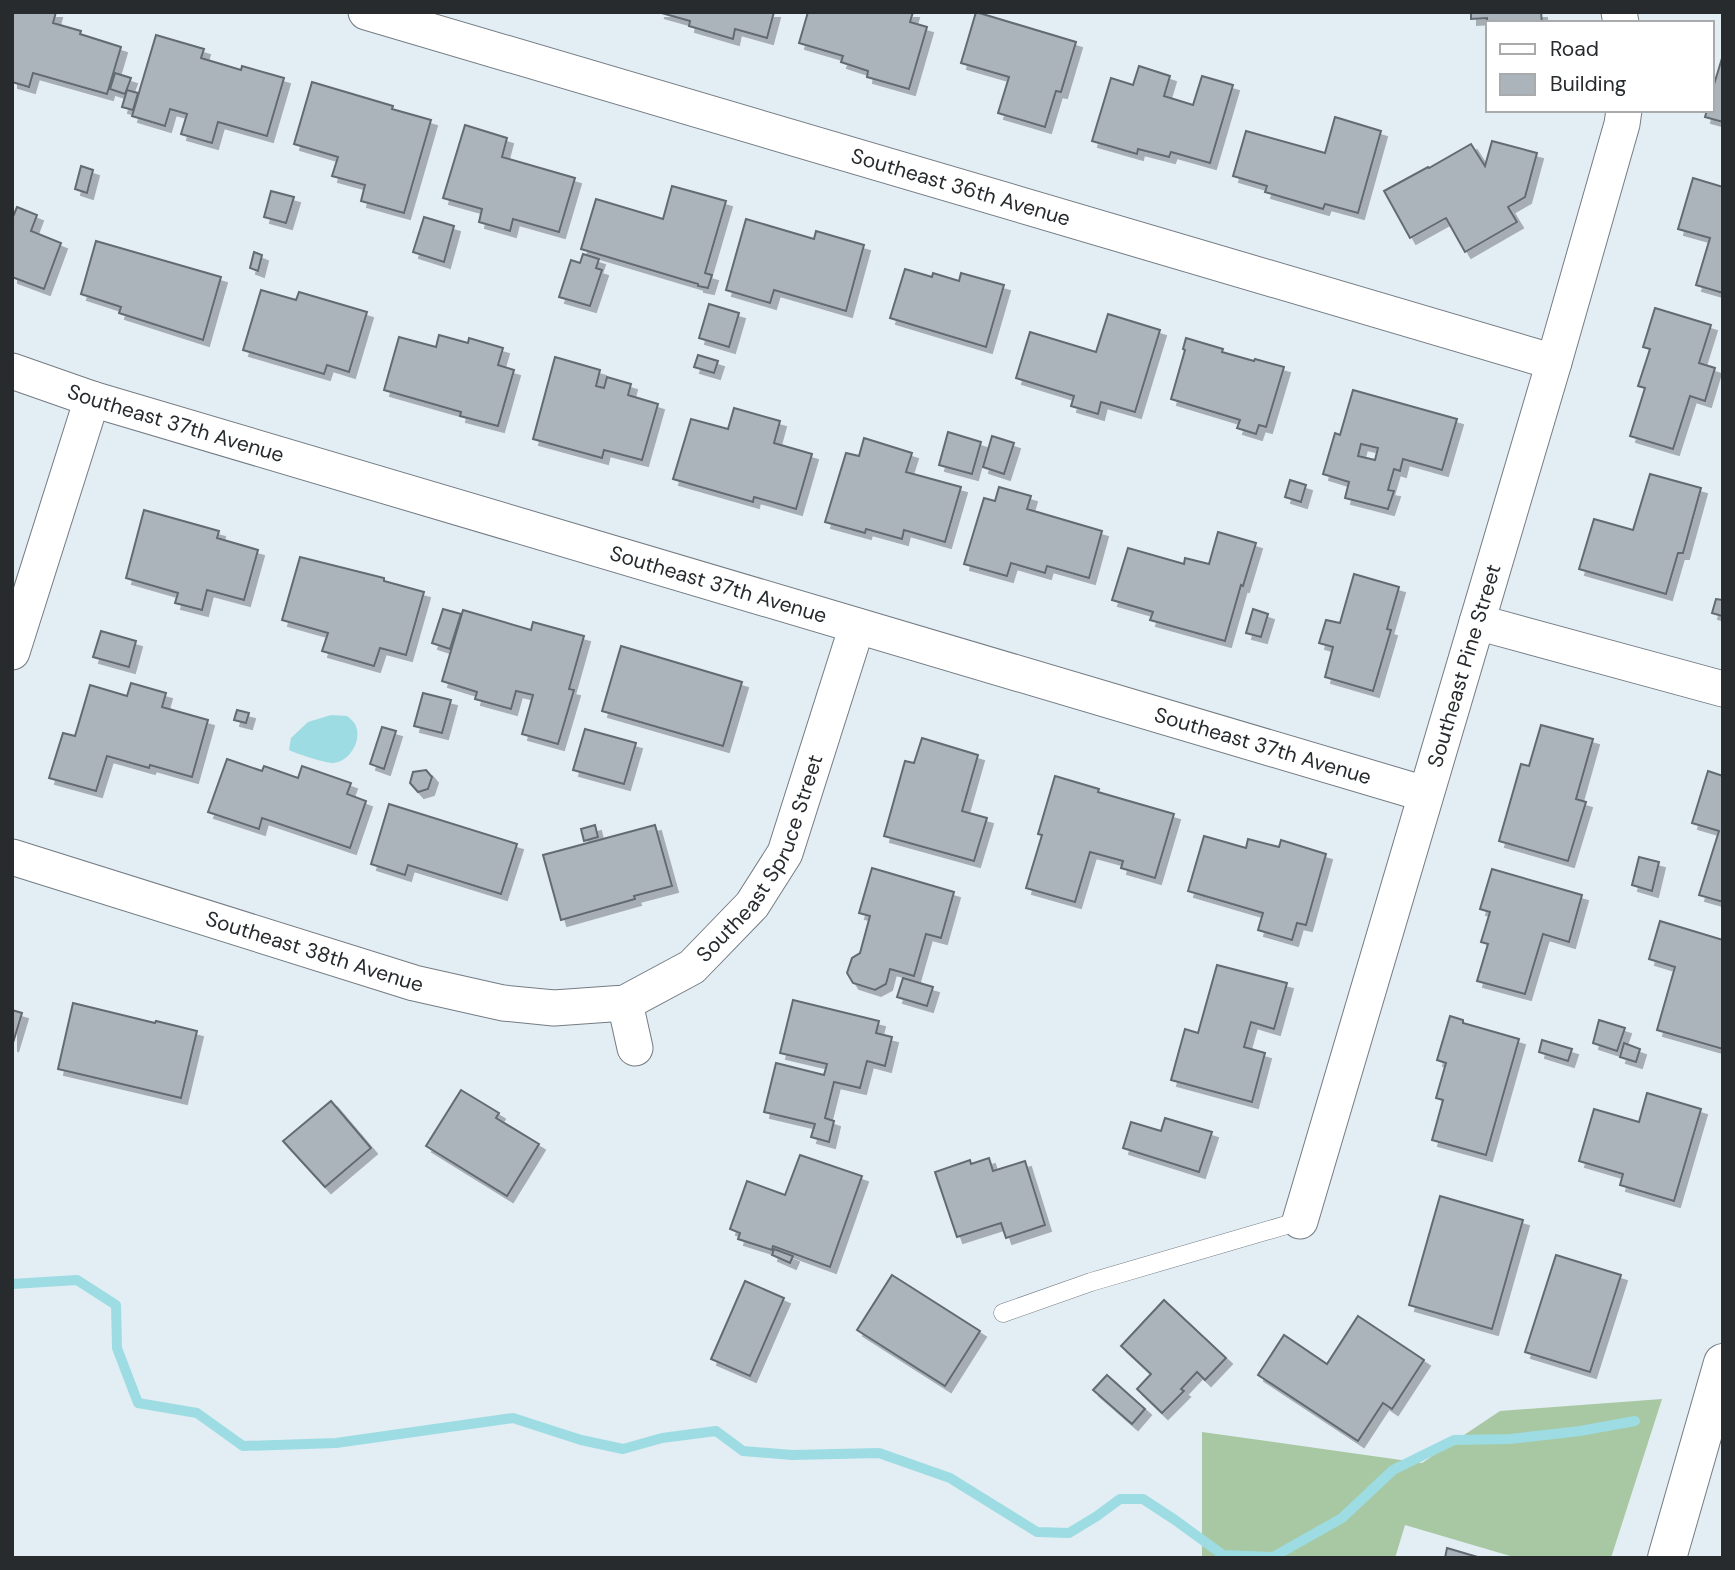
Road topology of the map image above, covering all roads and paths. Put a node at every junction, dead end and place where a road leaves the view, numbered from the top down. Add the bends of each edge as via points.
1 (366, 12) edge
2 (1624, 112) edge
3 (1554, 362) junction
4 (12, 372) edge
5 (92, 399) junction
6 (1477, 622) junction
7 (857, 626) junction
8 (12, 652) edge
9 (1723, 689) edge
10 (1425, 794) junction
11 (12, 857) edge
12 (625, 1003) junction
13 (635, 1048) dead end
14 (1300, 1221) joint
15 (1003, 1314) dead end
16 (1723, 1363) edge
17 (1667, 1558) edge

1 - 3 street, Southeast 36th Avenue
2 - 3 street, Southeast Pine Street
3 - 6 street, Southeast Pine Street
4 - 5 street, Southeast 37th Avenue
5 - 7 street, Southeast 37th Avenue
5 - 8 street
6 - 9 street
6 - 10 street, Southeast Pine Street
7 - 10 street, Southeast 37th Avenue
7 - 12 street, Southeast Spruce Street via 785,853 752,905 692,967
10 - 14 street, Southeast Pine Street
11 - 12 street, Southeast 38th Avenue via 414,984 503,1003 554,1008
12 - 13 street
14 - 15 lane
16 - 17 street

